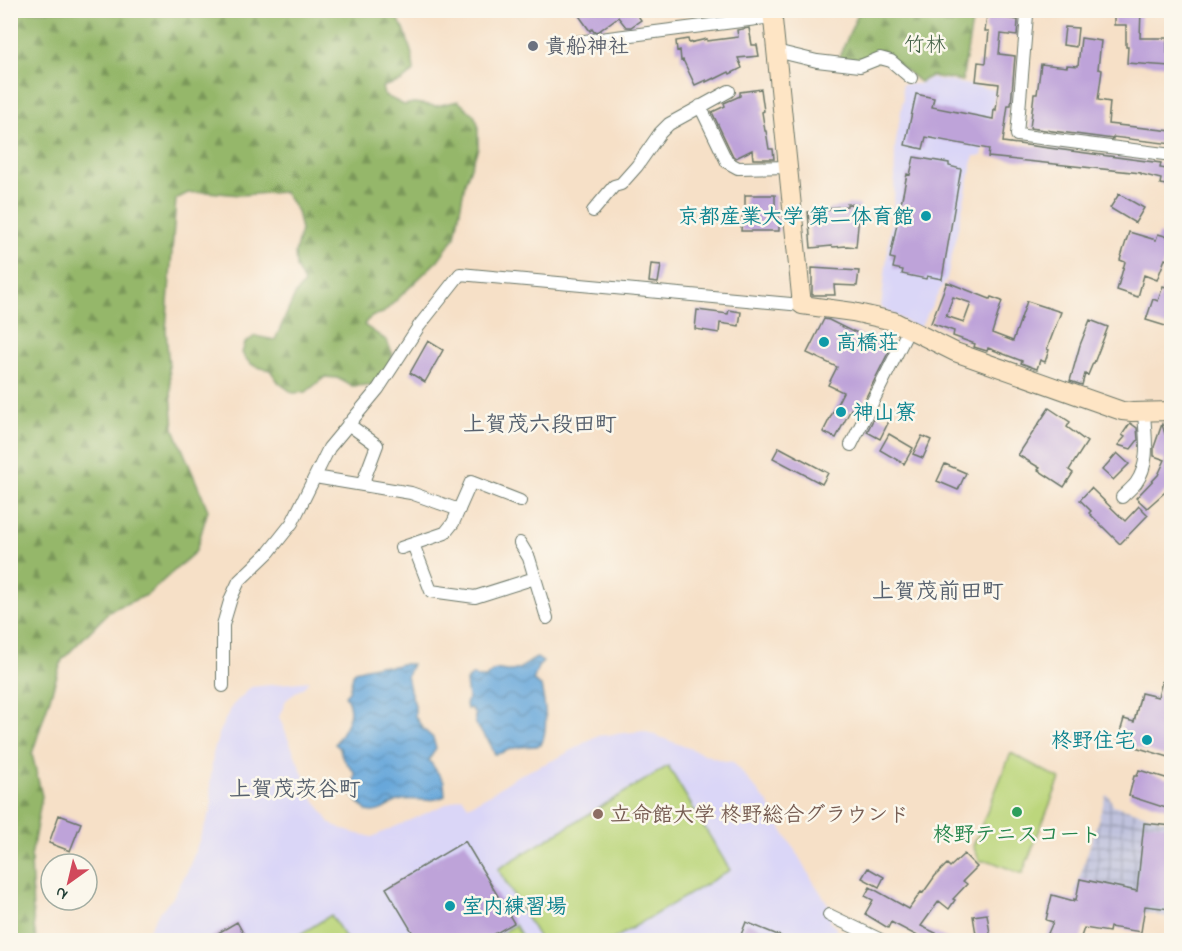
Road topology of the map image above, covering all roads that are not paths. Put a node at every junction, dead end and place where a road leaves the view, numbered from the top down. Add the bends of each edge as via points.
1 (772, 14) edge
2 (1027, 15) dead end
3 (577, 42) dead end
4 (776, 51) junction
5 (911, 78) dead end
6 (729, 91) dead end
7 (700, 106) junction
8 (1172, 155) edge
9 (789, 167) junction
10 (593, 211) dead end
11 (802, 305) junction
12 (909, 329) junction
13 (1172, 411) edge
14 (1144, 412) junction
15 (348, 424) junction
16 (851, 445) dead end
17 (315, 477) junction
18 (362, 485) junction
19 (1122, 497) dead end
20 (520, 501) dead end
21 (459, 510) junction
22 (520, 543) dead end
23 (535, 578) junction
24 (547, 618) dead end
25 (224, 686) dead end
26 (829, 915) dead end
27 (881, 940) edge

1 - 3 street
1 - 4 street
2 - 8 street via 1017,135
4 - 5 street via 818,62 860,66 880,58 891,61
4 - 9 street
6 - 7 street
7 - 9 street via 728,162 738,168
7 - 10 street via 669,124 637,166
9 - 11 street
11 - 12 street via 873,316
11 - 15 street via 460,274 419,326 378,389
12 - 14 street via 955,352 1114,408
12 - 16 street
13 - 14 street
14 - 19 street via 1145,466
15 - 17 street via 329,448
15 - 18 street via 377,445
17 - 18 street
17 - 25 street via 292,523 239,581 231,598 223,625
18 - 21 street via 411,493
20 - 21 street via 471,482
21 - 23 street via 445,533 407,545 431,591 475,597
22 - 23 street
23 - 24 street
26 - 27 street

